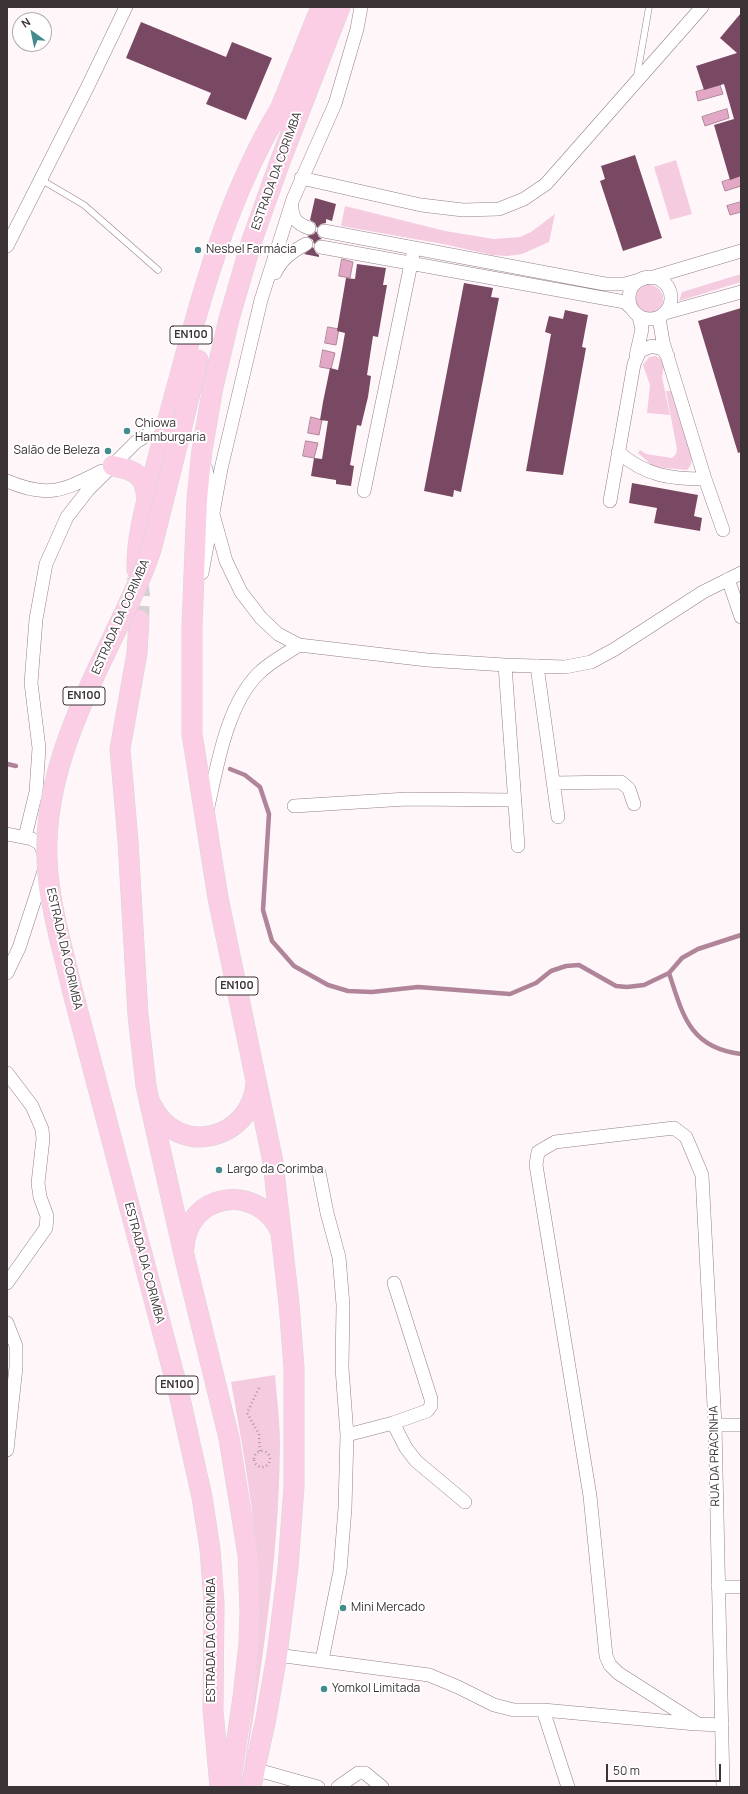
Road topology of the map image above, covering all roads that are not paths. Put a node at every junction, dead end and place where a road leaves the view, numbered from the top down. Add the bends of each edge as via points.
1 (126, 7) edge
2 (321, 7) edge
3 (340, 7) edge
4 (361, 7) edge
5 (649, 7) edge
6 (702, 7) edge
7 (637, 79) junction
8 (279, 111) junction
9 (301, 178) junction
10 (40, 180) junction
11 (293, 199) junction
12 (309, 228) dead end
13 (324, 231) dead end
14 (306, 244) dead end
15 (7, 246) edge
16 (321, 247) dead end
17 (414, 247) junction
18 (741, 251) edge
19 (411, 263) junction
20 (158, 270) dead end
21 (646, 278) junction
22 (741, 292) edge
23 (261, 300) junction
24 (630, 307) junction
25 (662, 316) junction
26 (639, 317) junction
27 (669, 358) junction
28 (634, 364) junction
29 (166, 423) junction
30 (202, 450) junction
31 (618, 452) junction
32 (113, 466) junction
33 (705, 479) junction
34 (7, 481) edge
35 (364, 491) dead end
36 (610, 501) dead end
37 (147, 504) junction
38 (213, 514) junction
39 (724, 530) dead end
40 (137, 570) tunnel mouth
41 (741, 573) edge
42 (728, 579) junction
43 (741, 617) edge
44 (139, 620) tunnel mouth
45 (192, 626) junction
46 (299, 645) junction
47 (506, 665) junction
48 (537, 666) junction
49 (553, 783) junction
50 (513, 800) junction
51 (634, 804) dead end
52 (294, 806) dead end
53 (206, 816) junction
54 (558, 818) dead end
55 (7, 834) edge
56 (25, 837) junction
57 (518, 846) dead end
58 (7, 973) edge
59 (7, 1073) edge
60 (255, 1073) junction
61 (148, 1094) junction
62 (319, 1172) dead end
63 (283, 1240) junction
64 (185, 1259) junction
65 (7, 1283) edge
66 (394, 1283) dead end
67 (7, 1323) edge
68 (393, 1423) junction
69 (715, 1425) junction
70 (741, 1425) edge
71 (346, 1435) junction
72 (7, 1450) edge
73 (465, 1502) dead end
74 (741, 1586) edge
75 (718, 1587) junction
76 (277, 1654) junction
77 (322, 1660) junction
78 (544, 1710) junction
79 (698, 1724) junction
80 (722, 1725) junction
81 (253, 1778) edge
82 (220, 1787) edge
83 (230, 1787) edge
84 (318, 1787) edge
85 (338, 1787) edge
86 (382, 1787) edge
87 (568, 1787) edge
88 (723, 1787) edge

1 - 10 street
2 - 8 main road, ESTRADA DA CORIMBA / EN100
3 - 30 main road, ESTRADA DA CORIMBA / EN100 via 252,240 229,319
4 - 9 street via 335,104
5 - 7 lane
6 - 7 street
7 - 9 street via 546,184 524,199 499,210 463,210 421,205
8 - 29 main road, ESTRADA DA CORIMBA / EN100 via 256,151 212,262
8 - 82 main road, ESTRADA DA CORIMBA / EN100, bridge via 242,207 222,269 144,569 74,719 52,792 48,831 48,873 54,913 179,1394 202,1497 210,1549 214,1603 213,1710
9 - 11 street
10 - 15 street
10 - 20 lane via 84,205
11 - 12 street via 291,212 294,218
11 - 23 street
13 - 17 street
14 - 23 street via 292,251 281,261
16 - 19 street
17 - 19 street
17 - 21 street via 605,284 625,284
18 - 21 street
19 - 24 street via 624,302
19 - 35 street
21 - 24 street via 632,287
21 - 25 street via 663,282 671,294 671,301
22 - 25 street
23 - 38 street via 226,446
24 - 26 street
25 - 26 street via 645,319
25 - 27 street via 659,327
26 - 28 street via 642,329
27 - 28 street via 662,349 652,346 640,351
27 - 33 street
28 - 31 street
29 - 32 street via 136,442
29 - 37 main road, ESTRADA DA CORIMBA / EN100
30 - 38 street
30 - 45 main road, ESTRADA DA CORIMBA / EN100 via 196,499
31 - 33 street via 654,474 681,479
31 - 36 street
32 - 34 street via 69,488 43,492
32 - 37 main road, EN100 via 129,469 141,477 147,490
32 - 56 street via 88,490 67,517 46,564 36,619 31,683 39,748 36,792
33 - 39 street
37 - 40 main road, ESTRADA DA CORIMBA / EN100 via 139,536
38 - 45 street
38 - 46 street via 226,561 241,592 261,618 278,634
41 - 42 street
42 - 43 street
42 - 48 street via 591,662 565,667
44 - 61 main road, ESTRADA DA CORIMBA / EN100 via 137,653 120,749 138,1015
45 - 53 main road, ESTRADA DA CORIMBA / EN100 via 192,734
46 - 47 street via 427,660
46 - 53 street via 259,673 246,690 225,740
47 - 48 street
47 - 50 street
48 - 49 street
49 - 51 street via 621,782 629,790
49 - 54 street
50 - 52 street via 407,799
50 - 57 street
53 - 60 main road, ESTRADA DA CORIMBA / EN100 via 218,898
55 - 56 street
56 - 58 street via 39,843 46,865 19,948
59 - 65 street via 32,1106 42,1129 44,1139 38,1183 47,1216 46,1228
60 - 61 main road via 255,1091 250,1108 232,1127 213,1136 190,1136 174,1130 160,1118
60 - 63 main road, EN100 via 273,1162
61 - 64 main road, ESTRADA DA CORIMBA / EN100
62 - 71 street via 339,1257 343,1305 342,1368
63 - 64 main road via 275,1221 260,1207 245,1200 224,1200 206,1208 194,1220 186,1235
63 - 76 main road, EN100 via 294,1368 294,1479 288,1568
64 - 83 main road, ESTRADA DA CORIMBA / EN100 via 229,1438 248,1554 249,1644
66 - 68 street via 431,1399 427,1411
67 - 72 street via 16,1346 16,1367
68 - 71 street
68 - 73 street via 416,1461
69 - 70 street
69 - 75 street, RUA DA PRACINHA
69 - 79 street, RUA DA PRACINHA via 702,1175 690,1146 680,1131 668,1128 554,1142 538,1152 536,1165 590,1496 606,1656 618,1674
71 - 77 street via 345,1508 340,1571
74 - 75 street
75 - 80 street, RUA DA PRACINHA
76 - 77 street
76 - 81 main road, EN100
77 - 78 street via 429,1675 494,1705 514,1710
78 - 79 street
78 - 87 street
79 - 80 street
80 - 88 street, RUA DA PRACINHA
81 - 84 street
85 - 86 street via 358,1774 365,1773

